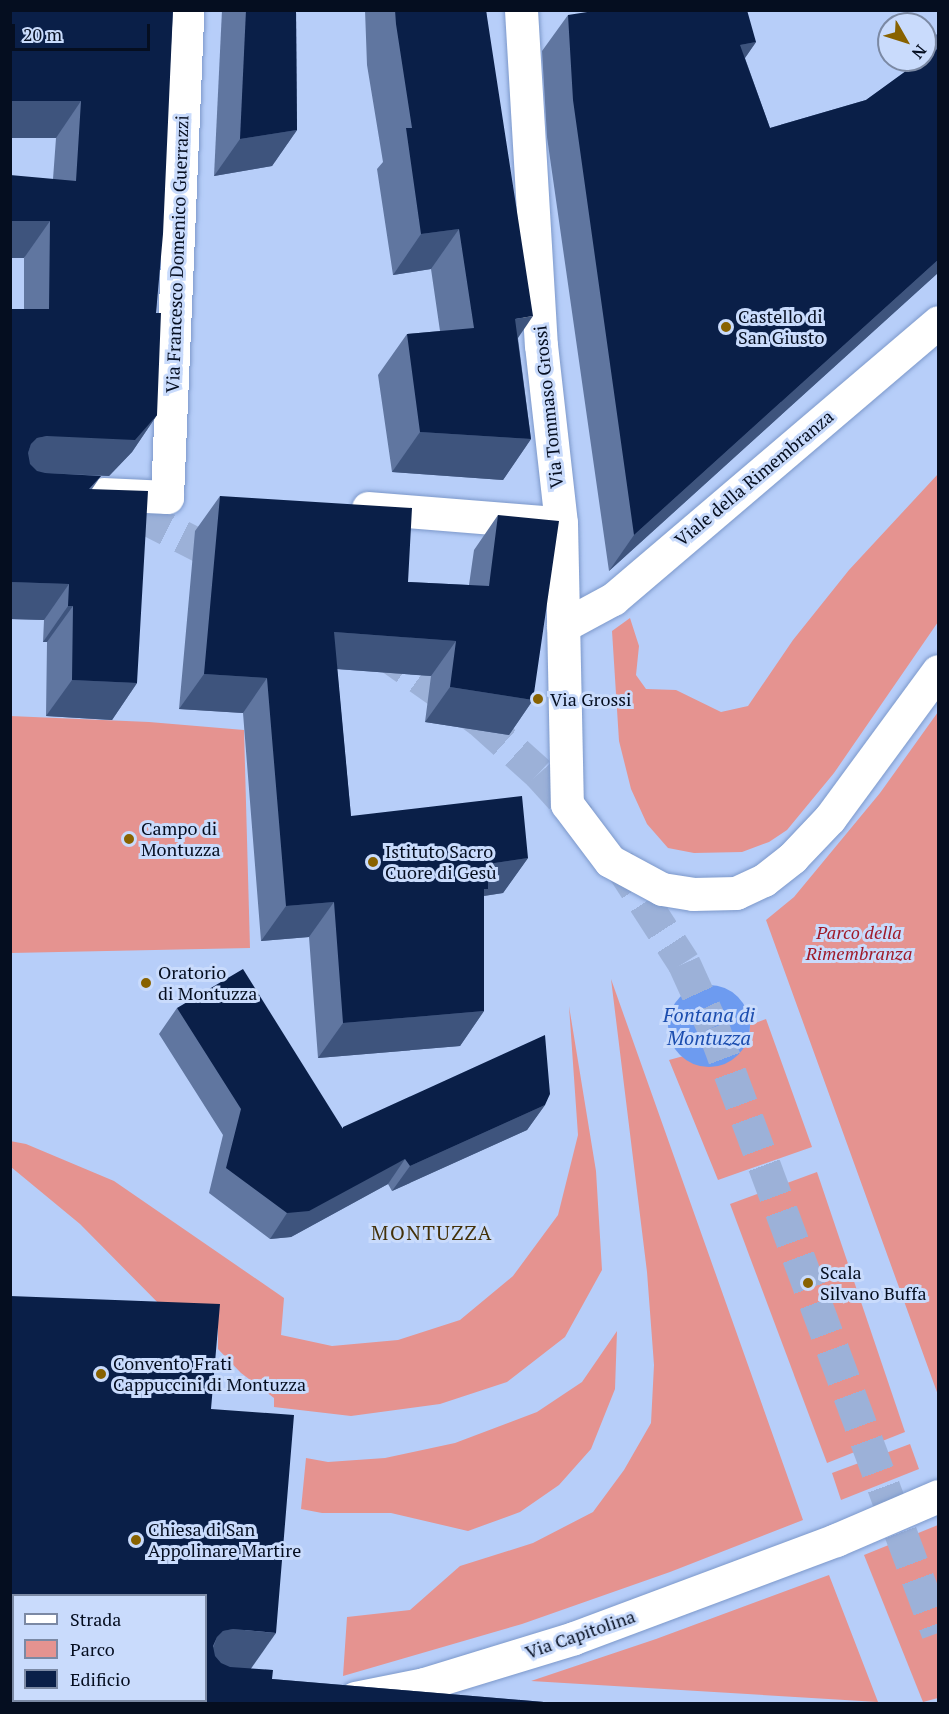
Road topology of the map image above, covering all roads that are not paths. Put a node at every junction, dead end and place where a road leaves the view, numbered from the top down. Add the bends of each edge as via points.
1 (187, 10) edge
2 (521, 10) edge
3 (939, 322) edge
4 (77, 493) edge
5 (335, 506) edge
6 (561, 523) junction
7 (563, 626) junction
8 (939, 671) edge
9 (939, 1496) edge
10 (325, 1695) edge
11 (361, 1698) junction
12 (420, 1704) edge

1 - 4 street, Via Francesco Domenico Guerrazzi via 167,497
2 - 6 street, Via Tommaso Grossi via 541,345
3 - 7 street, Viale della Rimembranza via 613,598
5 - 6 street
6 - 7 street, Via Tommaso Grossi
7 - 8 street, Via Tommaso Grossi via 567,804 610,861 662,889 693,894 736,893 764,880 792,858 830,819
9 - 11 street, Via Capitolina via 836,1540 574,1638 444,1678
10 - 11 street, Via Capitolina
11 - 12 street

